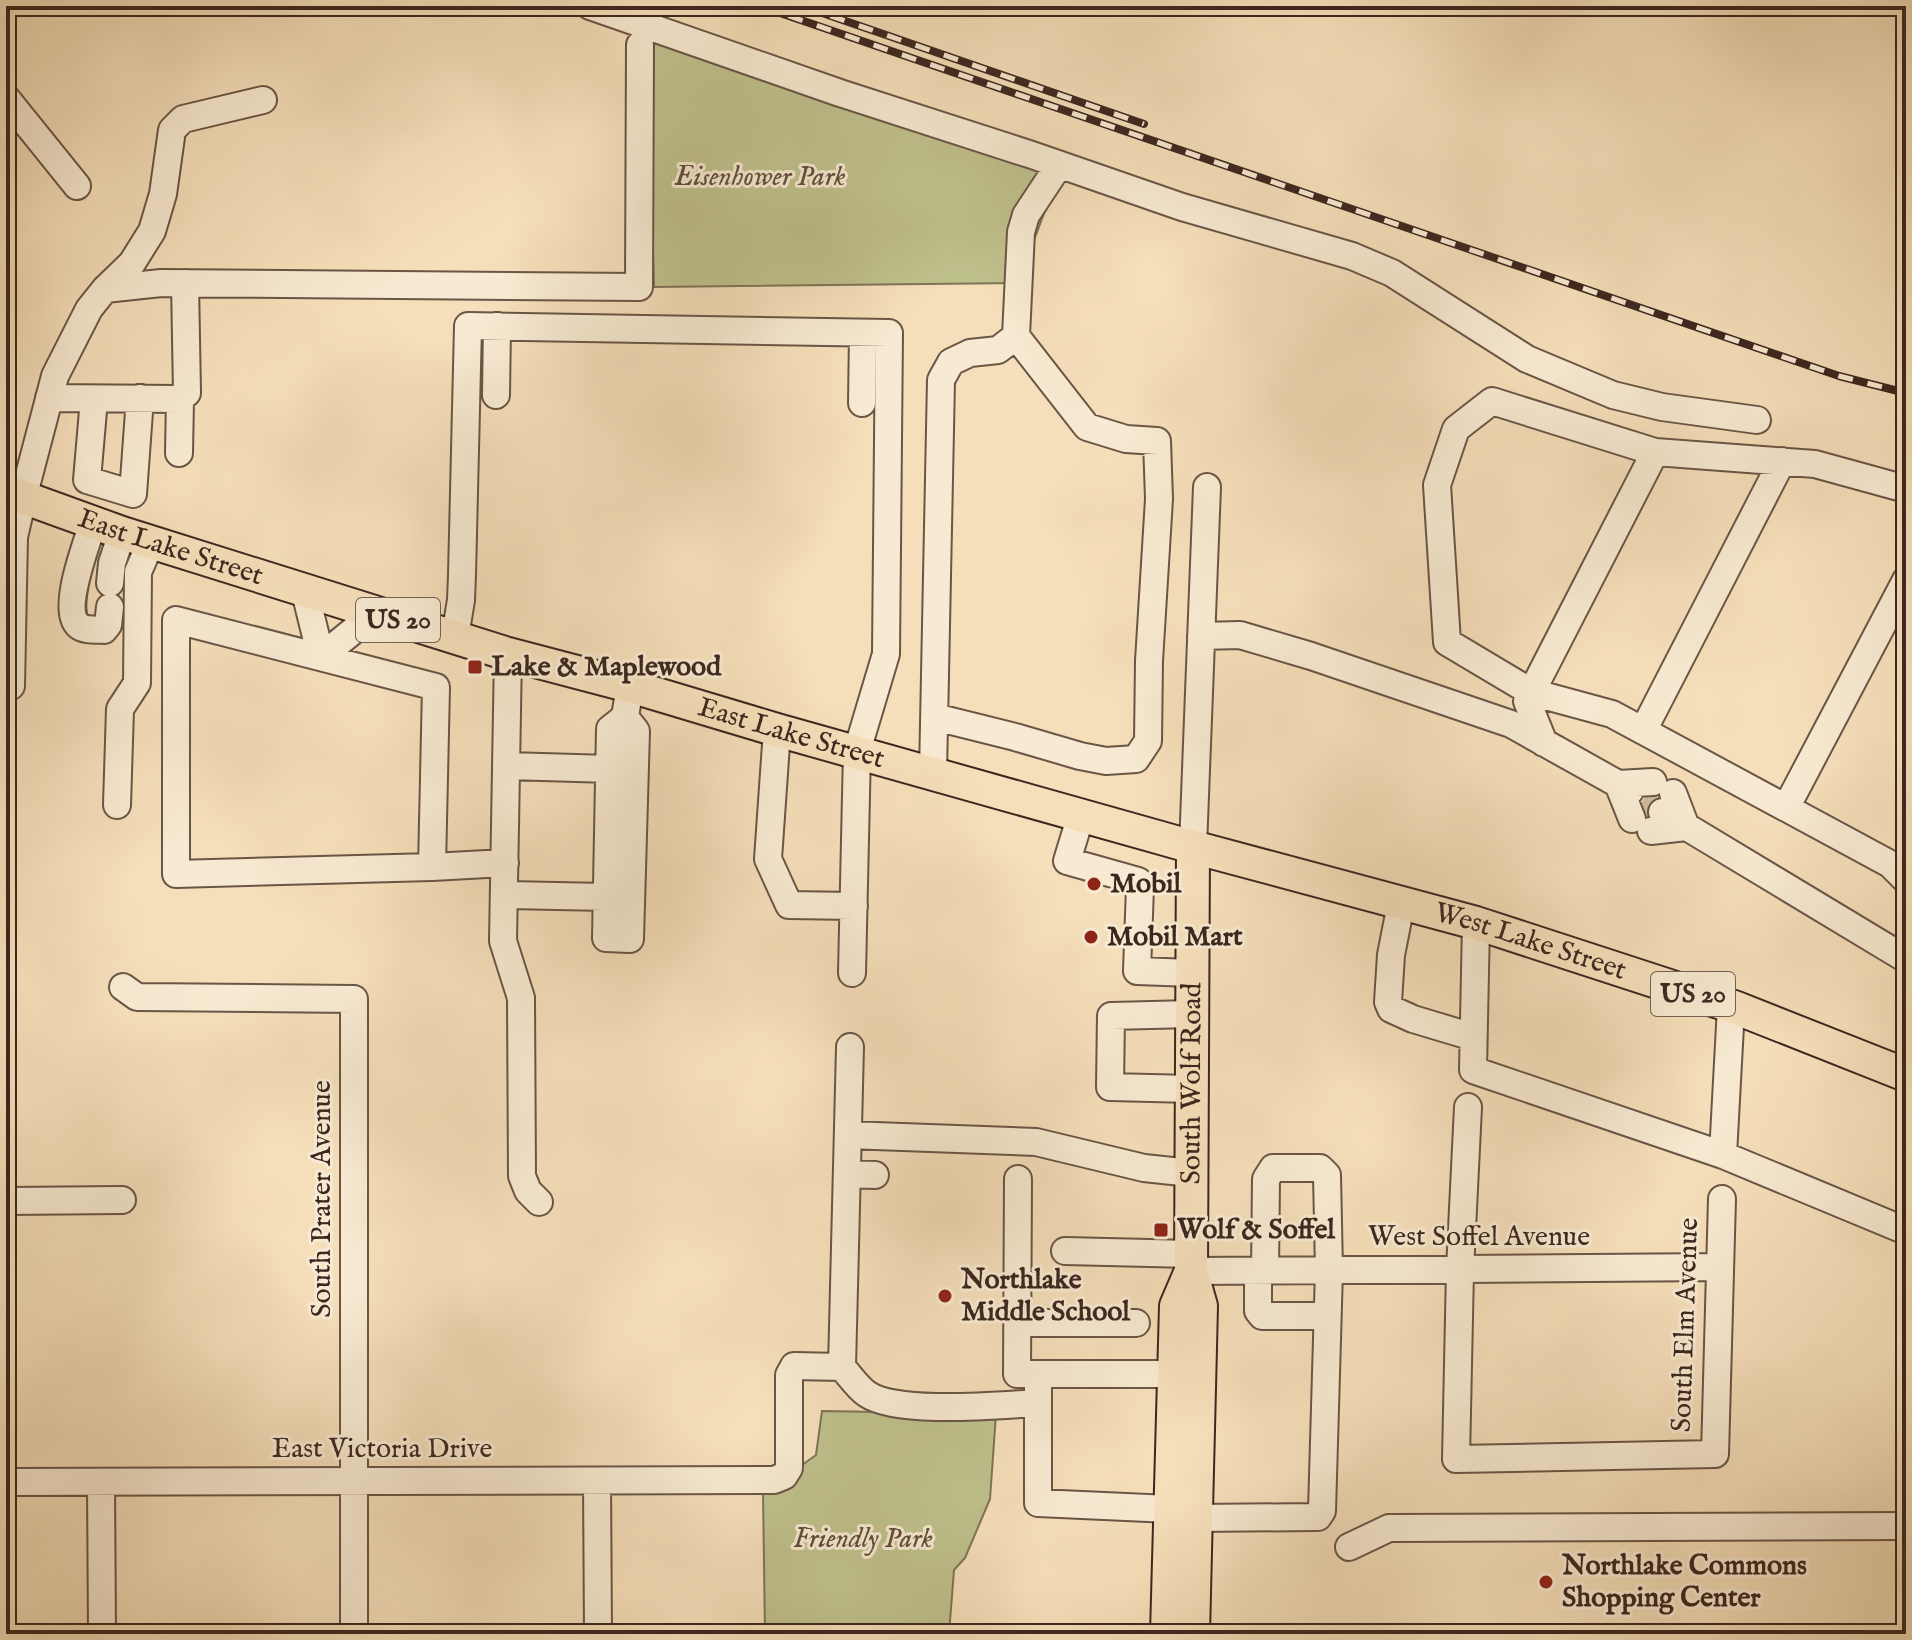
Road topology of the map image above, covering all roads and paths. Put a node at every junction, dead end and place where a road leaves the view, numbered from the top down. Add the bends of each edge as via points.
1 (590, 6) edge
2 (640, 45) dead end
3 (6, 98) edge
4 (263, 100) dead end
5 (1059, 165) junction
6 (77, 186) dead end
7 (185, 283) junction
8 (105, 289) junction
9 (497, 326) junction
10 (863, 333) junction
11 (1016, 336) junction
12 (496, 395) dead end
13 (49, 398) junction
14 (140, 398) junction
15 (94, 399) junction
16 (180, 399) junction
17 (862, 403) dead end
18 (1757, 420) dead end
19 (1655, 452) junction
20 (179, 453) dead end
21 (1782, 461) junction
22 (1207, 487) dead end
23 (1906, 489) edge
24 (14, 494) edge
25 (116, 559) junction
26 (1906, 580) edge
27 (305, 592) junction
28 (375, 613) junction
29 (1201, 636) junction
30 (455, 637) junction
31 (508, 654) junction
32 (321, 657) junction
33 (11, 686) dead end
34 (1531, 692) junction
35 (628, 702) junction
36 (935, 717) junction
37 (777, 730) junction
38 (1643, 731) junction
39 (1544, 743) junction
40 (857, 751) junction
41 (506, 766) junction
42 (610, 769) junction
43 (933, 773) junction
44 (117, 805) dead end
45 (1786, 808) junction
46 (1081, 815) junction
47 (1193, 847) junction
48 (505, 863) junction
49 (432, 867) junction
50 (1906, 880) edge
51 (504, 895) junction
52 (606, 897) junction
53 (1401, 904) junction
54 (854, 906) junction
55 (1476, 923) junction
56 (1906, 959) edge
57 (852, 973) dead end
58 (1192, 973) junction
59 (123, 987) dead end
60 (1731, 1007) junction
61 (1192, 1014) junction
62 (1473, 1037) junction
63 (850, 1047) dead end
64 (1906, 1075) edge
65 (1192, 1089) junction
66 (1468, 1107) dead end
67 (848, 1135) junction
68 (1723, 1155) junction
69 (1191, 1173) junction
70 (847, 1174) junction
71 (875, 1175) dead end
72 (1018, 1179) dead end
73 (1722, 1199) dead end
74 (122, 1200) dead end
75 (6, 1201) edge
76 (539, 1202) dead end
77 (1906, 1231) edge
78 (1065, 1251) dead end
79 (1191, 1263) junction
80 (1720, 1267) junction
81 (1329, 1270) junction
82 (1460, 1270) junction
83 (1261, 1271) junction
84 (1327, 1316) junction
85 (1018, 1323) junction
86 (1136, 1323) dead end
87 (842, 1367) junction
88 (1038, 1374) junction
89 (1174, 1374) junction
90 (1038, 1403) junction
91 (354, 1481) junction
92 (597, 1481) junction
93 (6, 1482) edge
94 (101, 1482) junction
95 (1182, 1514) junction
96 (1906, 1526) edge
97 (1349, 1547) dead end
98 (102, 1634) edge
99 (354, 1634) edge
100 (598, 1634) edge
101 (1167, 1634) edge
102 (1193, 1634) edge

1 - 5 street
2 - 7 street via 639,287
3 - 6 street
4 - 8 street via 183,119 172,130 152,231 132,263
5 - 11 street via 1026,215 1021,232
5 - 18 street via 1352,256 1392,273 1527,359 1613,395
7 - 8 street
7 - 16 street via 187,393
8 - 13 street via 89,309
9 - 10 street
9 - 12 street
9 - 30 street via 468,326 461,600
10 - 17 street
10 - 40 street via 889,333 891,344 886,654
11 - 36 street via 998,350 970,353 951,362 941,380
11 - 36 street via 1087,427 1126,439 1157,441 1148,741 1136,759 1106,761
13 - 15 street
13 - 24 street
14 - 15 street
14 - 15 street via 133,494 87,480
14 - 16 street
16 - 20 street
19 - 21 street
19 - 34 street
19 - 34 street via 1492,401 1456,429 1437,485 1447,642
21 - 23 street via 1815,464
21 - 38 street
22 - 29 street
24 - 25 main road, East Lake Street / US 20
24 - 33 street
25 - 25 street via 83,554 75,576 74,617 79,625 104,630 108,625
25 - 27 main road, East Lake Street / US 20
25 - 44 street via 138,572 137,683 120,709
26 - 45 street
27 - 28 main road, East Lake Street / US 20
27 - 32 street
28 - 30 main road, East Lake Street / US 20
28 - 32 street
29 - 39 street via 1240,635 1311,656 1511,724
29 - 47 street
30 - 31 main road, East Lake Street / US 20
31 - 35 main road, East Lake Street / US 20
31 - 41 street
32 - 49 street via 436,687
32 - 49 street via 176,620 176,874
34 - 38 street via 1612,714
34 - 39 street via 1527,701
35 - 37 main road, East Lake Street / US 20
35 - 42 street via 610,729
35 - 52 street via 636,731 630,939 606,938
36 - 43 street
37 - 40 main road, East Lake Street / US 20
37 - 54 street via 768,859 778,886 789,905
38 - 45 street
39 - 56 street
40 - 43 main road, East Lake Street / US 20
40 - 54 street
41 - 42 street
41 - 48 street
42 - 52 street
43 - 46 main road, East Lake Street / US 20
45 - 50 street via 1890,864
46 - 47 main road, East Lake Street / US 20
46 - 58 street via 1067,861 1138,881 1137,971
47 - 53 main road, West Lake Street / US 20
47 - 58 main road, South Wolf Road
48 - 49 street
48 - 51 street
51 - 52 street
51 - 76 street via 503,941 521,998 520,1162 528,1191
53 - 55 main road, West Lake Street / US 20
53 - 62 street via 1391,955 1391,1009
54 - 57 street
55 - 60 main road, West Lake Street / US 20
55 - 62 street
58 - 61 main road, South Wolf Road
59 - 91 street, South Prater Avenue via 137,997 354,999
60 - 64 main road, West Lake Street / US 20
60 - 68 street
61 - 65 main road, South Wolf Road
61 - 65 street via 1111,1016 1110,1087
62 - 68 street via 1473,1070
63 - 67 street
65 - 69 main road, South Wolf Road
66 - 82 street
67 - 69 street via 1036,1142 1144,1168
67 - 70 street
68 - 77 street
69 - 79 main road, South Wolf Road
70 - 71 street
70 - 87 street
72 - 85 street
73 - 80 street, South Elm Avenue
74 - 75 street
78 - 79 street, West Soffel Avenue
79 - 83 street, West Soffel Avenue
79 - 89 main road, South Wolf Road via 1176,1306
79 - 95 main road, South Wolf Road via 1201,1306
80 - 82 street, West Soffel Avenue
80 - 82 street, South Elm Avenue via 1715,1454 1456,1459
81 - 82 street, West Soffel Avenue
81 - 83 street, West Soffel Avenue
81 - 83 street via 1327,1175 1320,1168 1273,1168 1266,1179
81 - 84 street
83 - 84 street via 1262,1316
84 - 95 street via 1318,1517
85 - 86 street
85 - 88 street via 1017,1374
87 - 90 street via 866,1394 890,1405
87 - 92 street, East Victoria Drive via 794,1366 789,1375 789,1468 784,1476 758,1481
88 - 89 street
88 - 90 street
89 - 95 main road, South Wolf Road
90 - 95 street via 1038,1503
91 - 92 street, East Victoria Drive
91 - 94 street, East Victoria Drive
91 - 99 street, South Prater Avenue
92 - 100 street
93 - 94 street, East Victoria Drive
94 - 98 street
95 - 101 main road, South Wolf Road
95 - 102 main road, South Wolf Road
96 - 97 street via 1389,1528

